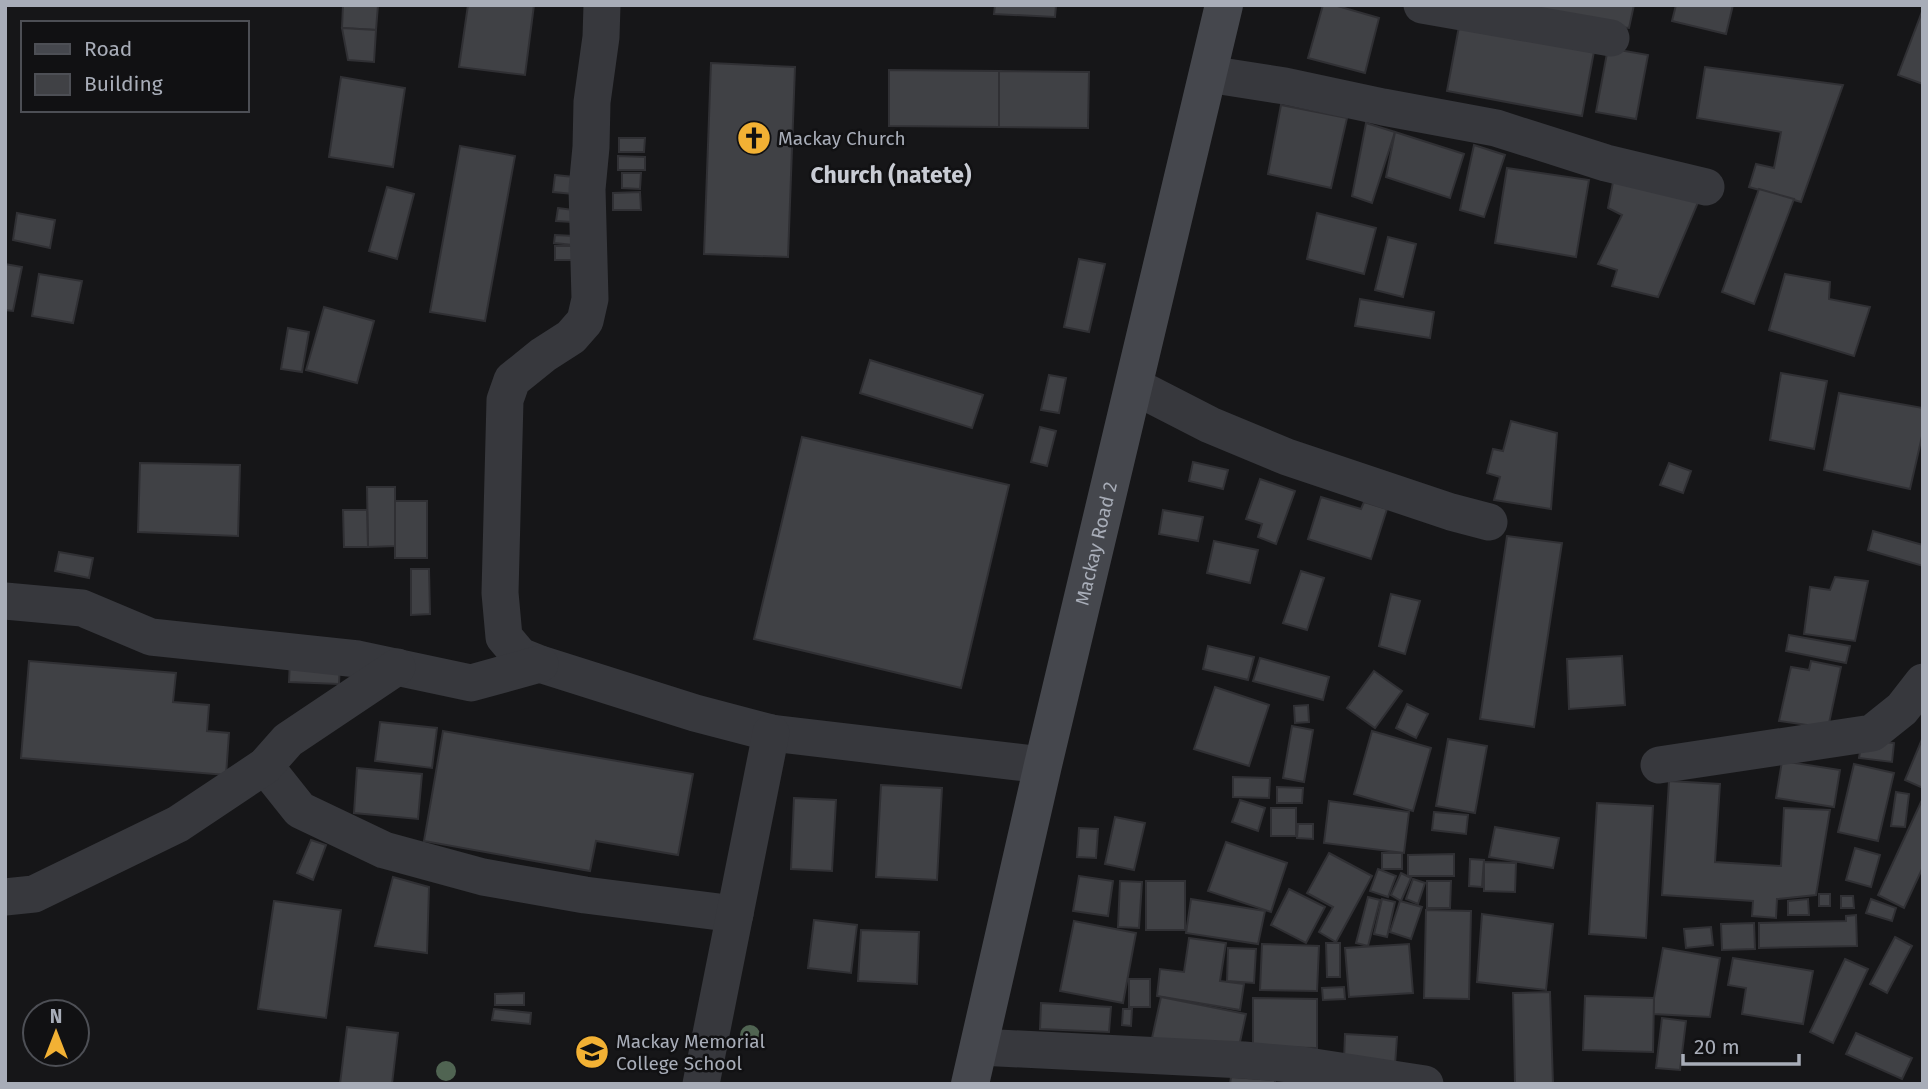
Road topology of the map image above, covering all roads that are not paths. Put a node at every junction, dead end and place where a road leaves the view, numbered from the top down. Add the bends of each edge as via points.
1 (602, 5) edge
2 (1224, 5) edge
3 (1422, 5) edge
4 (1611, 38) dead end
5 (1208, 74) junction
6 (1706, 187) dead end
7 (1134, 386) junction
8 (1489, 522) dead end
9 (5, 601) edge
10 (540, 664) junction
11 (397, 667) junction
12 (1923, 682) edge
13 (771, 733) junction
14 (1043, 765) junction
15 (1659, 765) dead end
16 (265, 766) junction
17 (5, 897) edge
18 (735, 914) junction
19 (979, 1047) junction
20 (701, 1084) edge
21 (970, 1084) edge
22 (1425, 1084) edge

1 - 10 street via 587,189 590,299 585,321 512,380 505,400 500,593 504,637 520,656
2 - 5 street, Mackay Road 2
3 - 4 street
5 - 6 street via 1496,128 1606,163
5 - 7 street, Mackay Road 2
7 - 8 street via 1287,457
7 - 14 street, Mackay Road 2
9 - 11 street via 82,607 151,637
10 - 11 street via 471,682
10 - 13 street
11 - 16 street via 288,740
12 - 15 street via 1902,709 1872,733
13 - 14 street
13 - 18 street
14 - 19 street, Mackay Road 2
16 - 17 street via 178,824 34,894
16 - 18 street via 300,810 384,850 496,879
18 - 20 street
19 - 21 street, Mackay Road 2
19 - 22 street via 1255,1061

